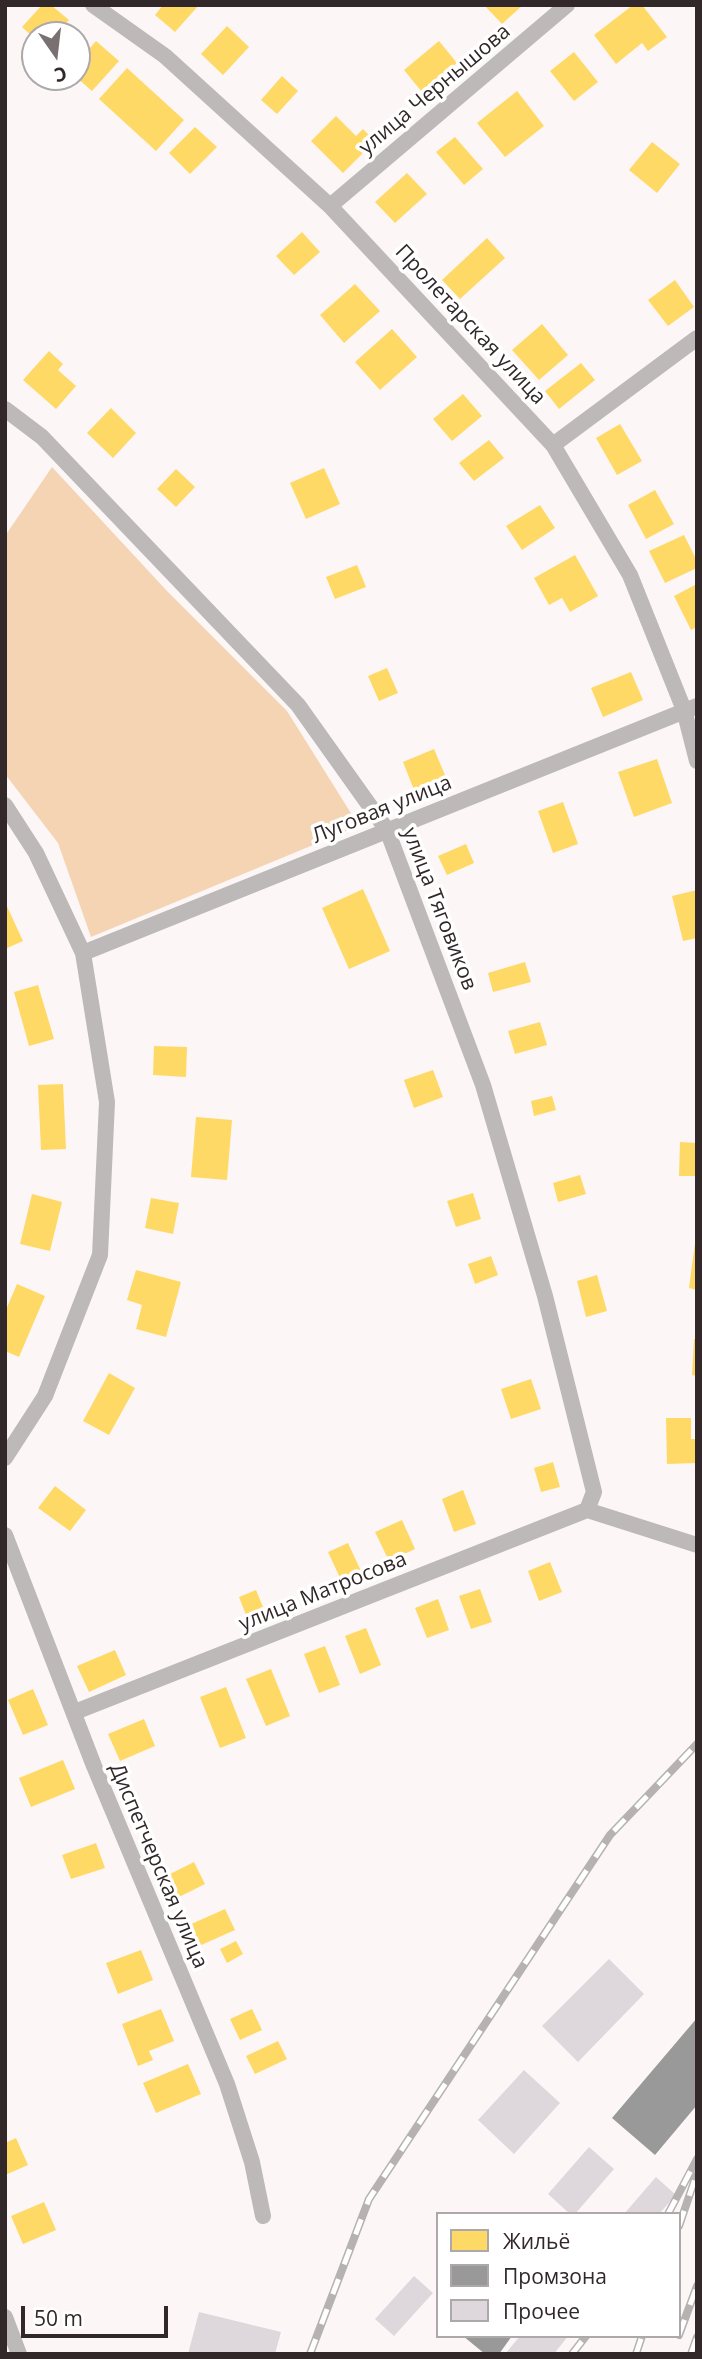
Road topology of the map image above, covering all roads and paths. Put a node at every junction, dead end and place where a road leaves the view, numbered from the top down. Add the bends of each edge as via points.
1 (93, 5) edge
2 (567, 5) edge
3 (330, 206) junction
4 (697, 338) edge
5 (5, 409) edge
6 (553, 445) junction
7 (690, 708) edge
8 (697, 761) edge
9 (5, 805) edge
10 (387, 830) junction
11 (83, 953) junction
12 (5, 1458) edge
13 (586, 1510) junction
14 (5, 1535) edge
15 (697, 1545) edge
16 (75, 1713) junction
17 (263, 2216) dead end
18 (5, 2316) edge
19 (19, 2354) edge

1 - 3 street, Пролетарская улица via 165,56
2 - 3 street, улица Чернышова
3 - 6 street, Пролетарская улица
4 - 6 street
5 - 10 street, улица Тяговиков via 42,438 298,705
6 - 7 street, Пролетарская улица via 630,575
7 - 8 street, Пролетарская улица
7 - 10 street, Луговая улица
9 - 11 street via 36,853
10 - 11 street, Луговая улица
10 - 13 street, улица Тяговиков via 483,1085 594,1492
11 - 12 street via 107,1102 100,1255 45,1396
13 - 15 street
13 - 16 street, улица Матросова
14 - 16 street, Диспетчерская улица
16 - 17 street, Диспетчерская улица via 227,2084 252,2162
18 - 19 street

